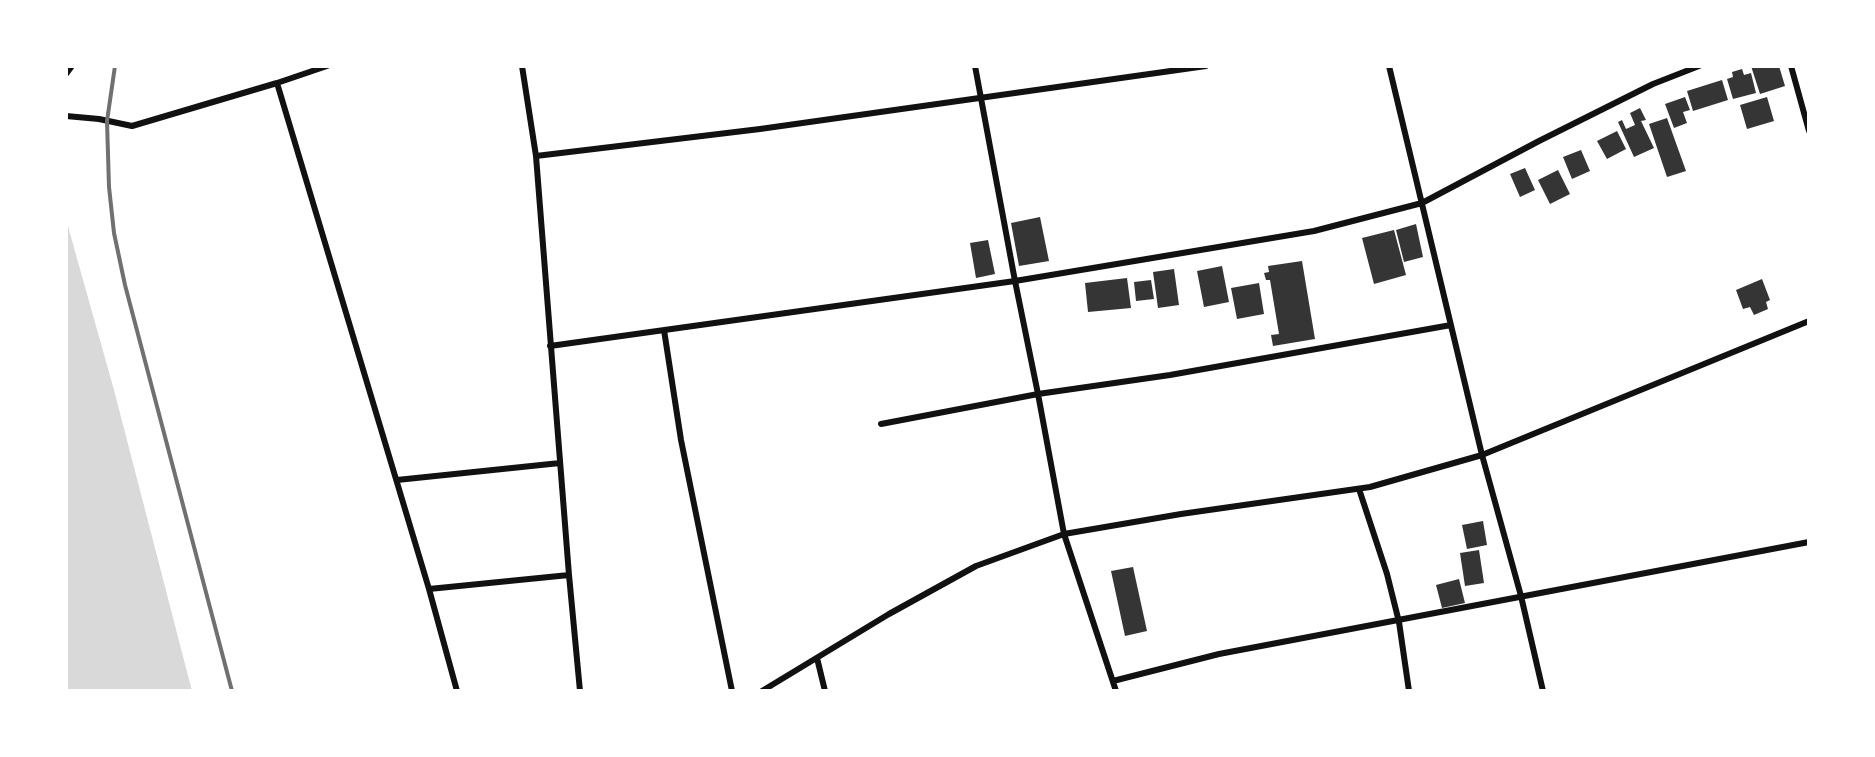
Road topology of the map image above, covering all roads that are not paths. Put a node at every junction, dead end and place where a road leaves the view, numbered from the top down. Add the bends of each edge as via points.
1 (72, 66) edge
2 (327, 66) edge
3 (522, 66) edge
4 (975, 66) edge
5 (1206, 66) edge
6 (1389, 66) edge
7 (1699, 66) edge
8 (1791, 66) edge
9 (66, 74) edge
10 (277, 83) junction
11 (981, 97) junction
12 (66, 116) edge
13 (1809, 131) edge
14 (536, 156) junction
15 (1422, 203) junction
16 (1015, 281) junction
17 (1809, 321) edge
18 (1451, 325) junction
19 (664, 330) junction
20 (550, 346) junction
21 (1038, 394) junction
22 (881, 424) dead end
23 (1482, 455) junction
24 (560, 463) junction
25 (397, 480) junction
26 (1359, 489) junction
27 (1064, 534) junction
28 (1809, 542) edge
29 (569, 575) junction
30 (429, 589) junction
31 (1521, 596) junction
32 (1399, 622) junction
33 (817, 658) junction
34 (1113, 681) junction
35 (457, 691) edge
36 (580, 691) edge
37 (732, 691) edge
38 (762, 691) edge
39 (825, 691) edge
40 (1116, 691) edge
41 (1409, 691) edge
42 (1543, 691) edge

1 - 9 street
2 - 10 street
3 - 14 street
4 - 11 street
5 - 11 street
6 - 15 street
7 - 15 street via 1653,84
8 - 13 street
10 - 12 street via 132,126
10 - 25 street
11 - 14 street
11 - 16 street
14 - 20 street
15 - 16 street via 1314,231
15 - 18 street
16 - 19 street
16 - 21 street
17 - 23 street
18 - 21 street
18 - 23 street
19 - 20 street
19 - 37 street
20 - 24 street
21 - 22 street
21 - 27 street
23 - 26 street
23 - 31 street
24 - 25 street
24 - 29 street
25 - 30 street
26 - 27 street
26 - 32 street
27 - 33 street via 976,566
27 - 34 street
28 - 31 street
29 - 30 street
29 - 36 street
30 - 35 street
31 - 32 street
31 - 42 street
32 - 34 street via 1219,654
32 - 41 street
33 - 38 street
33 - 39 street
34 - 40 street

